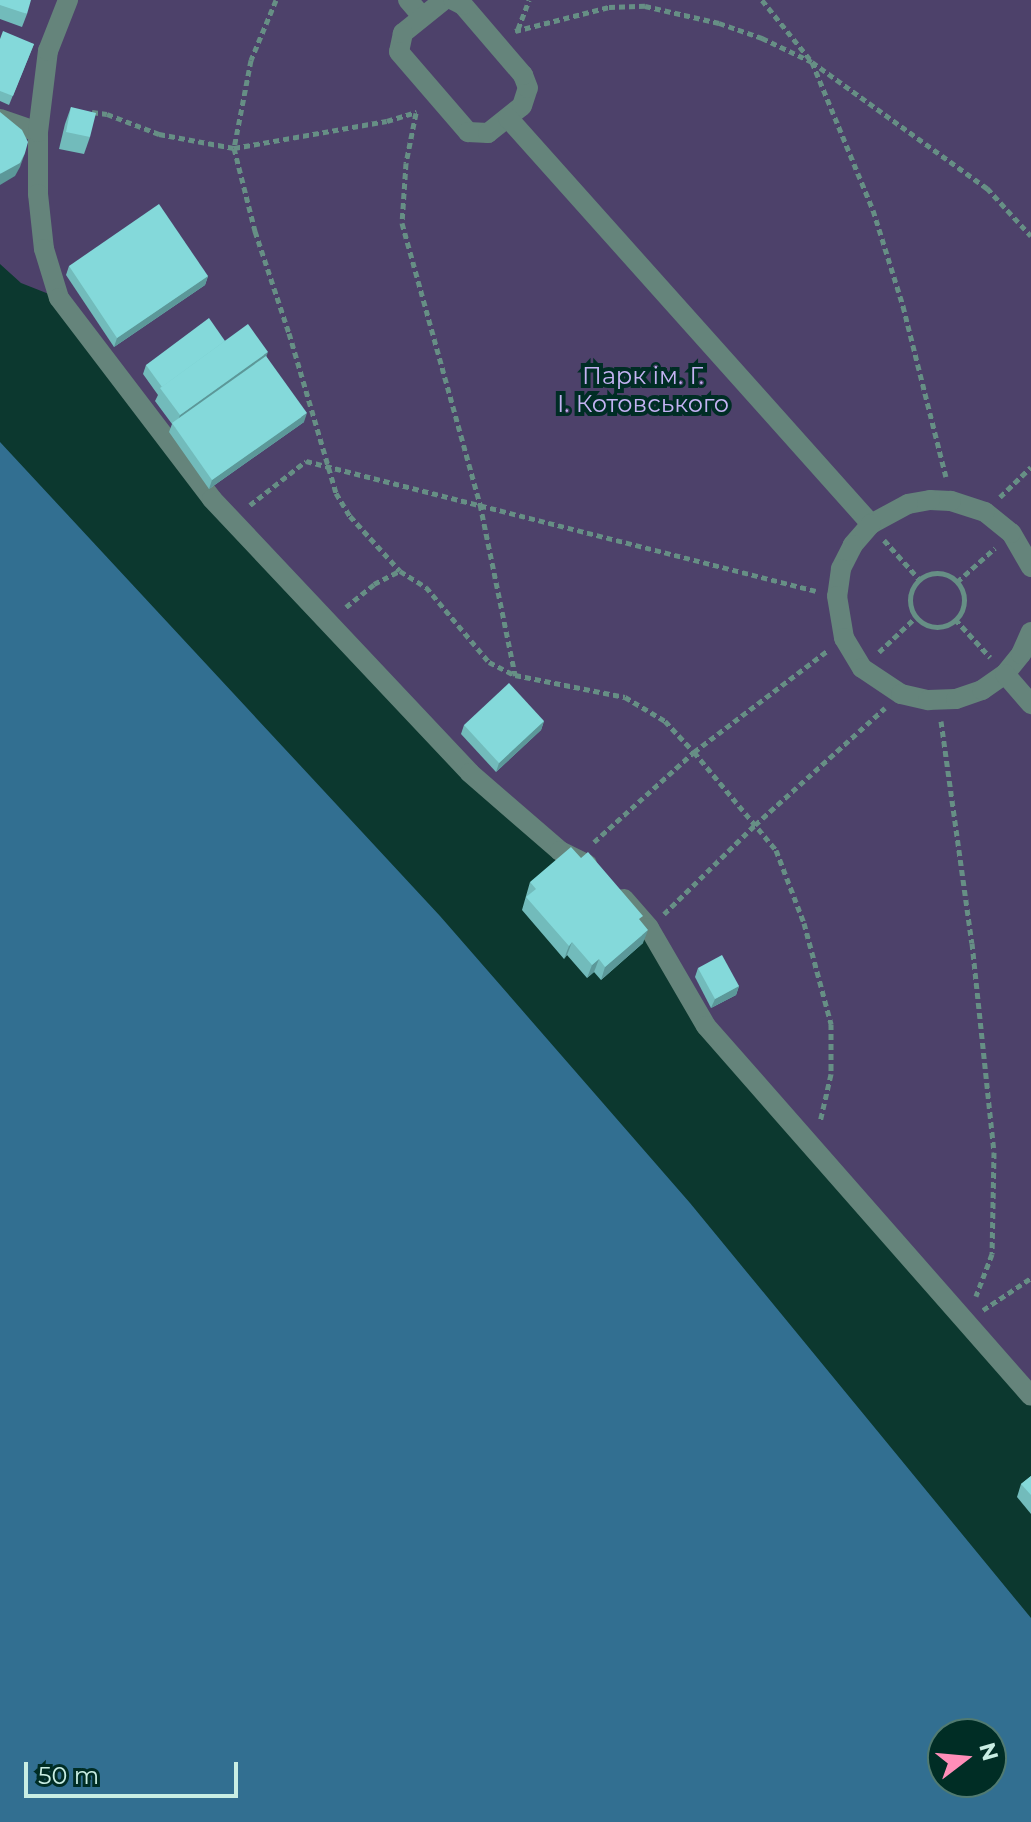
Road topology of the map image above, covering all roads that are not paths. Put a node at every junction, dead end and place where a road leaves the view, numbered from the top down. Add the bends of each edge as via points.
1 (68, 0) edge
2 (408, 0) edge
3 (444, 0) edge
4 (453, 0) edge
5 (422, 16) junction
6 (508, 118) junction
7 (0, 119) edge
8 (38, 132) junction
9 (871, 524) junction
10 (1031, 567) edge
11 (1031, 632) edge
12 (1005, 674) junction
13 (1031, 704) edge
14 (1031, 1396) edge

1 - 8 street via 48,51
2 - 5 street
3 - 5 street
4 - 6 street via 463,5 527,81 526,101
5 - 6 street via 400,38 402,58 468,132 488,133
6 - 9 street
7 - 8 street
8 - 14 street via 44,249 59,298 231,520 470,773 560,851 598,870 649,928 706,1026
9 - 10 street via 908,504 951,501 985,512 1011,533
9 - 12 street via 841,569 837,596 844,638 862,668 901,694 938,700 982,690
11 - 12 street
12 - 13 street

